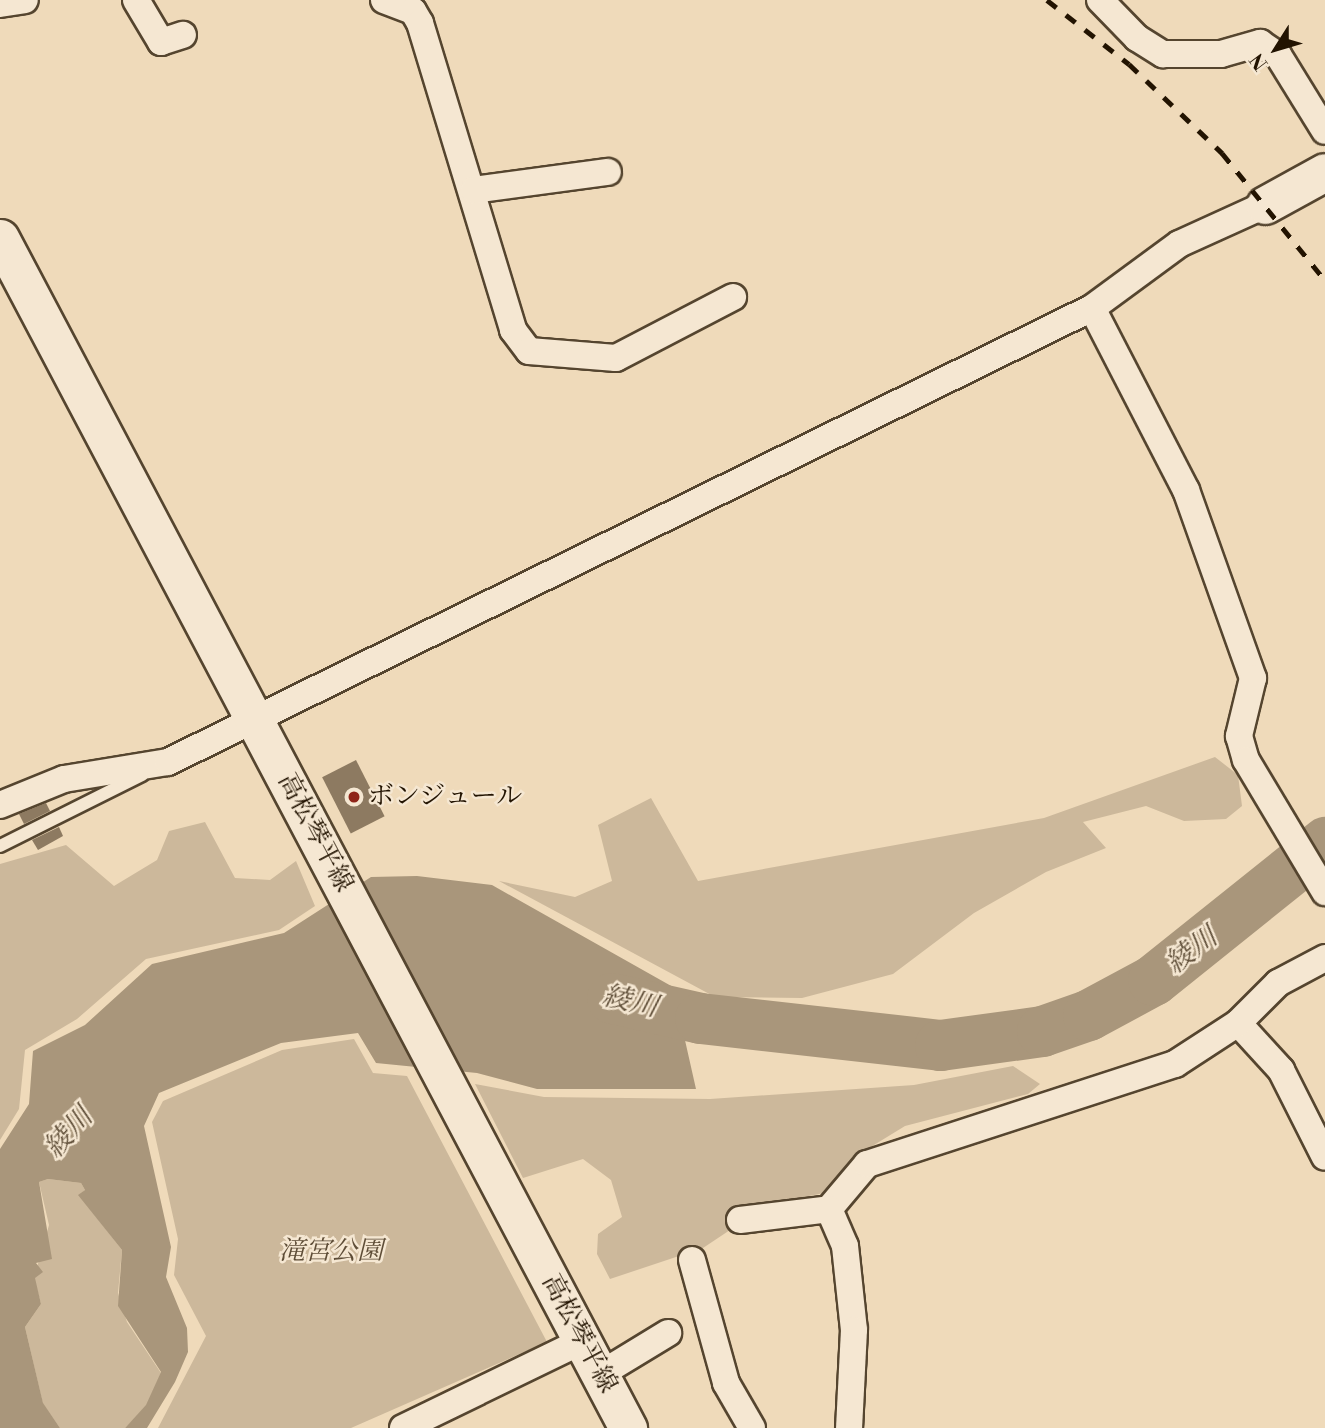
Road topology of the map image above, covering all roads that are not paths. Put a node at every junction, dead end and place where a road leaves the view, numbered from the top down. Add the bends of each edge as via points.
1 (25, 0) edge
2 (136, 0) edge
3 (384, 0) edge
4 (1100, 0) edge
5 (0, 4) edge
6 (183, 35) dead end
7 (1325, 131) edge
8 (608, 172) dead end
9 (1325, 172) edge
10 (474, 190) junction
11 (1265, 205) joint
12 (0, 238) edge
13 (733, 297) dead end
14 (1092, 308) junction
15 (253, 716) junction
16 (168, 762) junction
17 (0, 805) edge
18 (0, 846) edge
19 (1325, 892) edge
20 (1325, 958) edge
21 (1238, 1023) junction
22 (1325, 1157) edge
23 (829, 1209) junction
24 (740, 1220) dead end
25 (692, 1260) dead end
26 (668, 1333) dead end
27 (582, 1341) junction
28 (599, 1374) junction
29 (403, 1428) edge
30 (628, 1428) edge
31 (752, 1428) edge
32 (849, 1428) edge

1 - 5 street
2 - 6 street via 161,42
3 - 10 street via 413,11 420,23
4 - 7 street via 1137,38 1163,54 1221,54 1260,43 1278,55
8 - 10 street
9 - 11 main road
10 - 13 street via 513,330 529,351 616,358
11 - 14 street via 1178,244
12 - 15 main road, 高松琴平線
14 - 15 street
14 - 19 street via 1186,490 1253,678 1239,736 1246,760
15 - 16 street
15 - 27 main road, 高松琴平線
16 - 17 street via 64,779
16 - 18 lane
20 - 21 street via 1278,983
21 - 22 street via 1281,1070
21 - 23 street via 1175,1063 867,1164
23 - 24 street
23 - 32 street via 845,1246 855,1330
25 - 31 street via 726,1383
26 - 28 street
27 - 28 main road, 高松琴平線
27 - 29 street
28 - 30 main road, 高松琴平線

